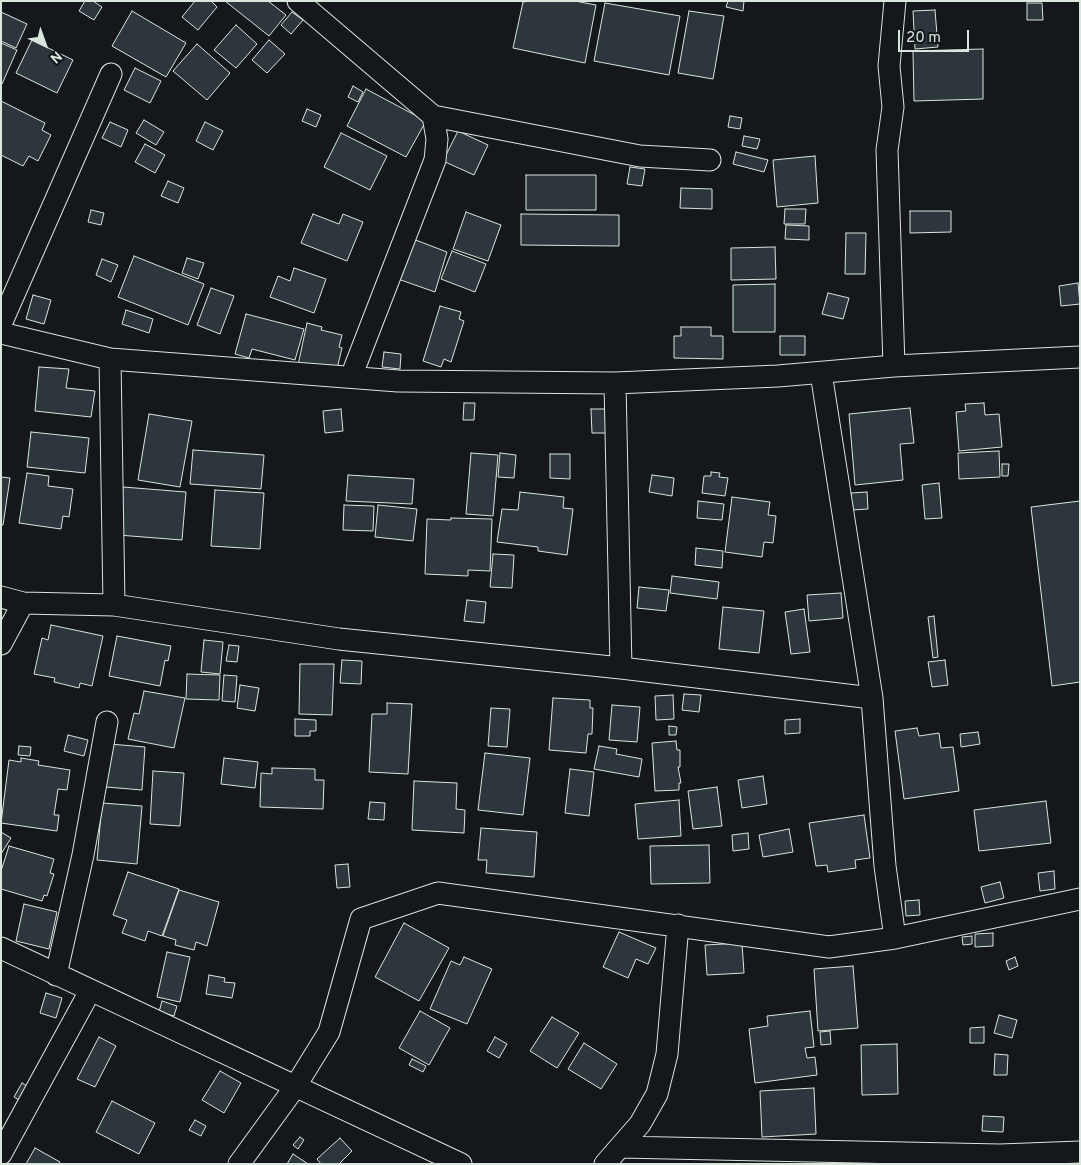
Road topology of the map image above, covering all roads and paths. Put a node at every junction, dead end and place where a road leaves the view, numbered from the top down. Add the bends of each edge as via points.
1 (298, 1) edge
2 (895, 1) edge
3 (111, 74) dead end
4 (433, 116) junction
5 (710, 160) dead end
6 (1, 324) edge
7 (1, 333) edge
8 (1080, 357) edge
9 (110, 359) junction
10 (894, 366) junction
11 (821, 373) junction
12 (351, 377) junction
13 (615, 383) junction
14 (1, 597) edge
15 (23, 603) junction
16 (114, 605) junction
17 (1, 644) edge
18 (621, 668) junction
19 (872, 698) junction
20 (107, 722) dead end
21 (1080, 899) edge
22 (678, 925) junction
23 (895, 938) junction
24 (1, 948) edge
25 (56, 974) junction
26 (90, 990) junction
27 (295, 1087) junction
28 (620, 1147) junction
29 (1080, 1152) edge
30 (1, 1154) edge
31 (1000, 1160) edge
32 (239, 1164) edge
33 (460, 1164) edge
34 (605, 1164) edge

1 - 4 street
2 - 10 street via 889,66 893,107 887,150
3 - 6 street
4 - 5 street via 640,156
4 - 12 street via 437,139 435,160
7 - 9 street
8 - 10 street
9 - 12 street
9 - 16 street
10 - 11 street
11 - 13 street
11 - 19 street
12 - 13 street via 398,381
13 - 18 street
14 - 15 street
15 - 16 street
15 - 17 street
16 - 18 street via 339,639
18 - 19 street
19 - 23 street via 885,866
20 - 25 street via 83,855
21 - 23 street
22 - 23 street via 829,946
22 - 27 street via 438,893 362,919 329,1032
22 - 28 street via 667,1054 657,1094 640,1124
24 - 25 street
25 - 26 street
26 - 27 street
26 - 30 street
27 - 32 street
27 - 33 street
28 - 31 street
28 - 34 street
29 - 31 street

